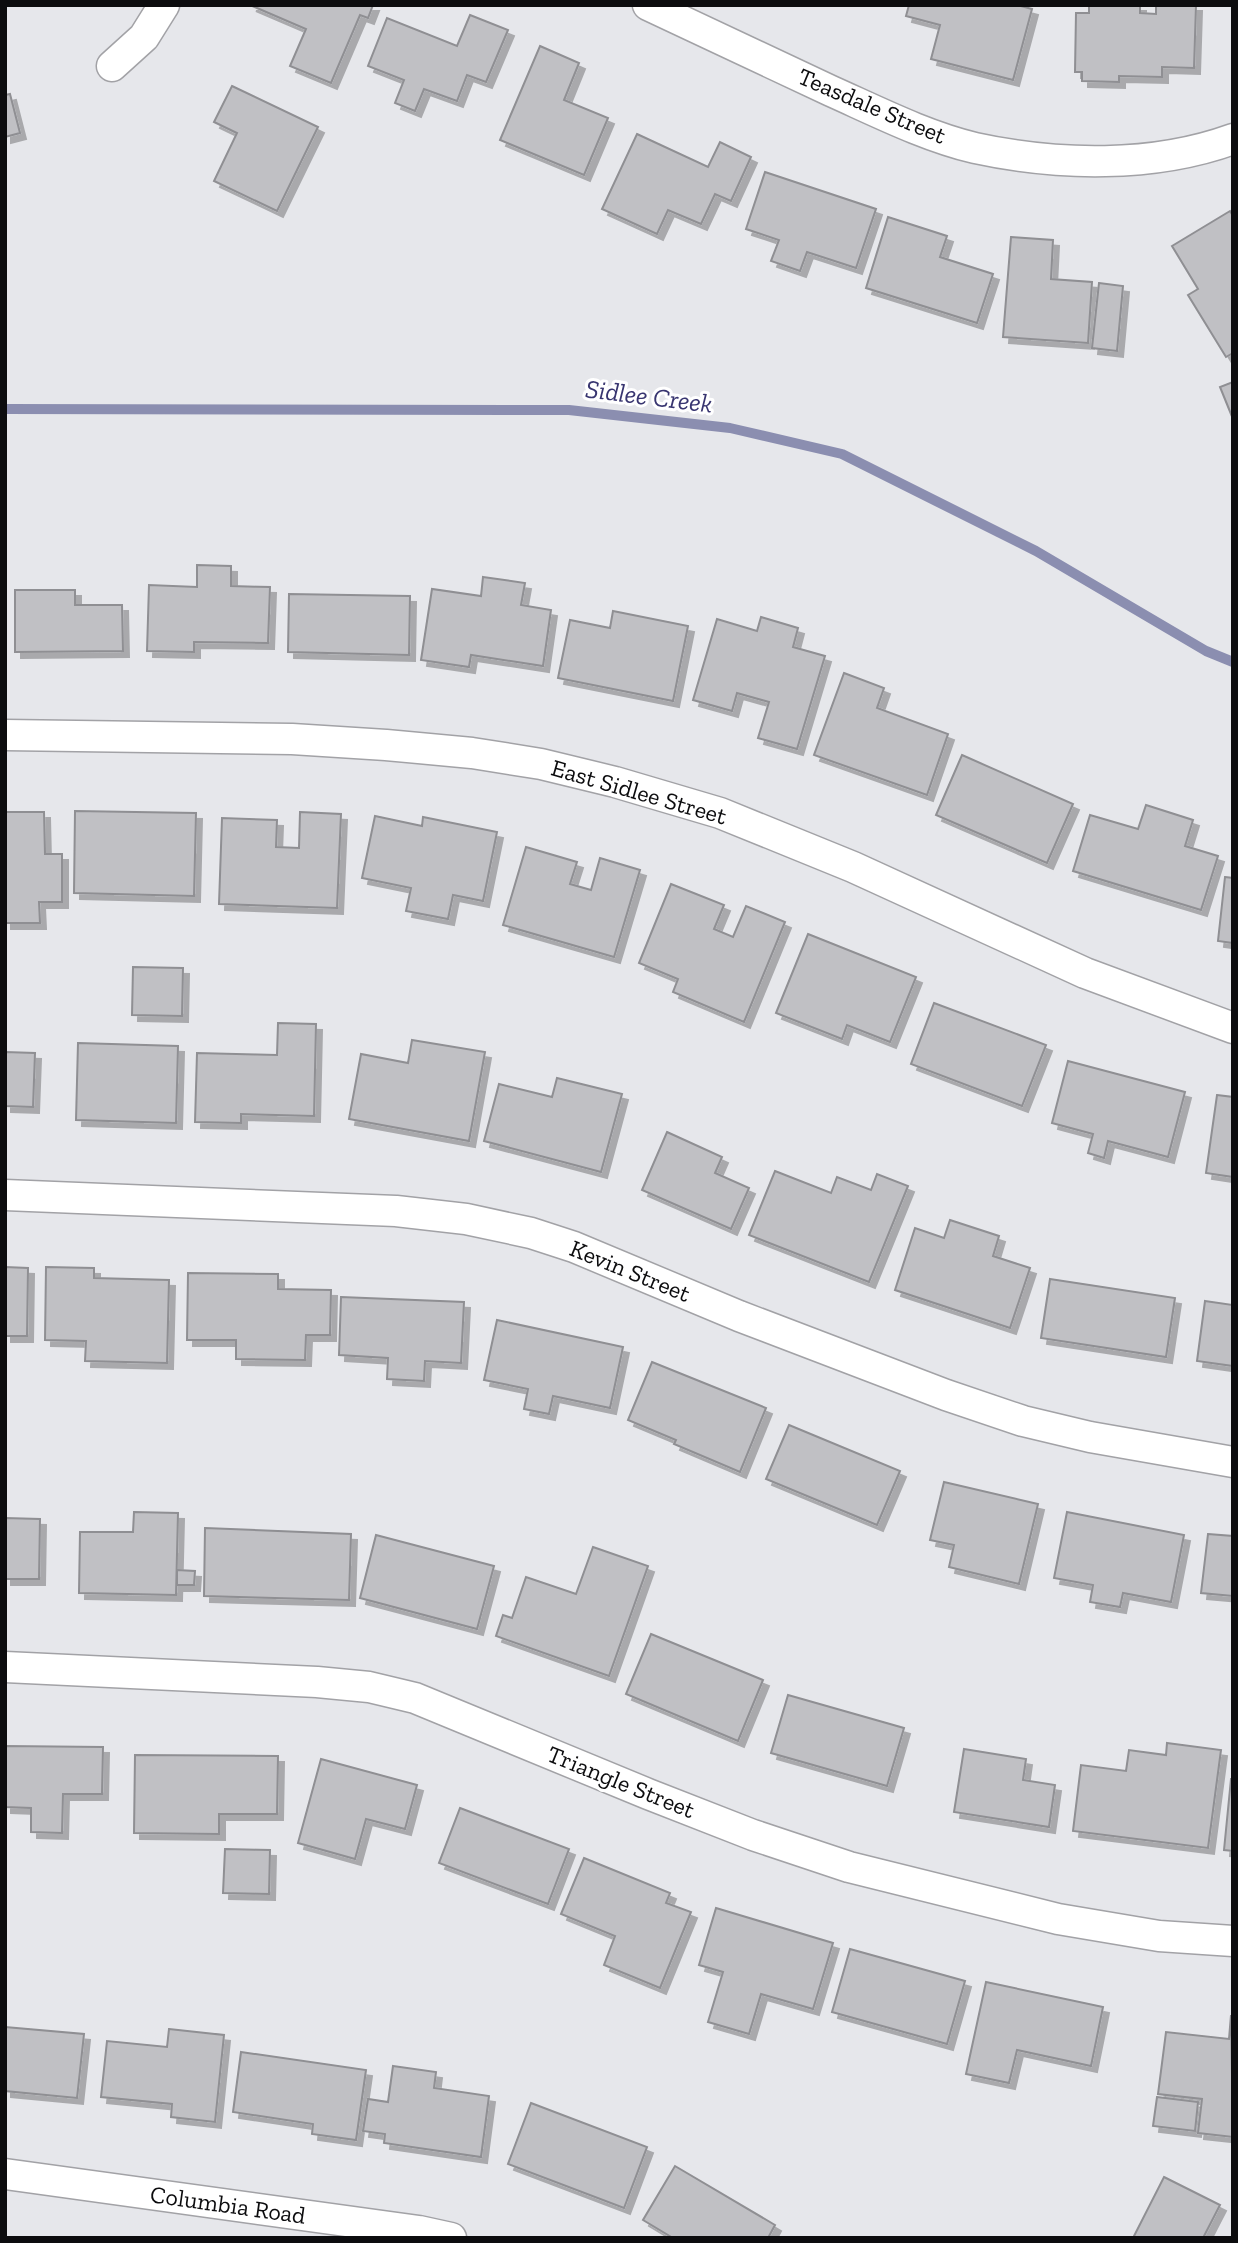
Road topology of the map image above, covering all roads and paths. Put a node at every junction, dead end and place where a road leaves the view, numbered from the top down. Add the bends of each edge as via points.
1 (164, 5) edge
2 (648, 5) edge
3 (112, 66) dead end
4 (1233, 139) edge
5 (5, 735) edge
6 (1233, 1028) edge
7 (5, 1195) edge
8 (1233, 1462) edge
9 (5, 1668) edge
10 (1233, 1941) edge
11 (5, 2174) edge
12 (451, 2238) edge

1 - 3 street via 144,37
2 - 4 street, Teasdale Street via 906,125 975,148 1058,160 1125,162 1202,150
5 - 6 street, East Sidlee Street via 386,744 541,764 720,813 853,867 1085,973
7 - 8 street, Kevin Street via 396,1211 531,1233 1023,1421
9 - 10 street, Triangle Street via 369,1686 415,1698 753,1835 849,1867 1058,1919 1151,1935
11 - 12 street, Columbia Road

